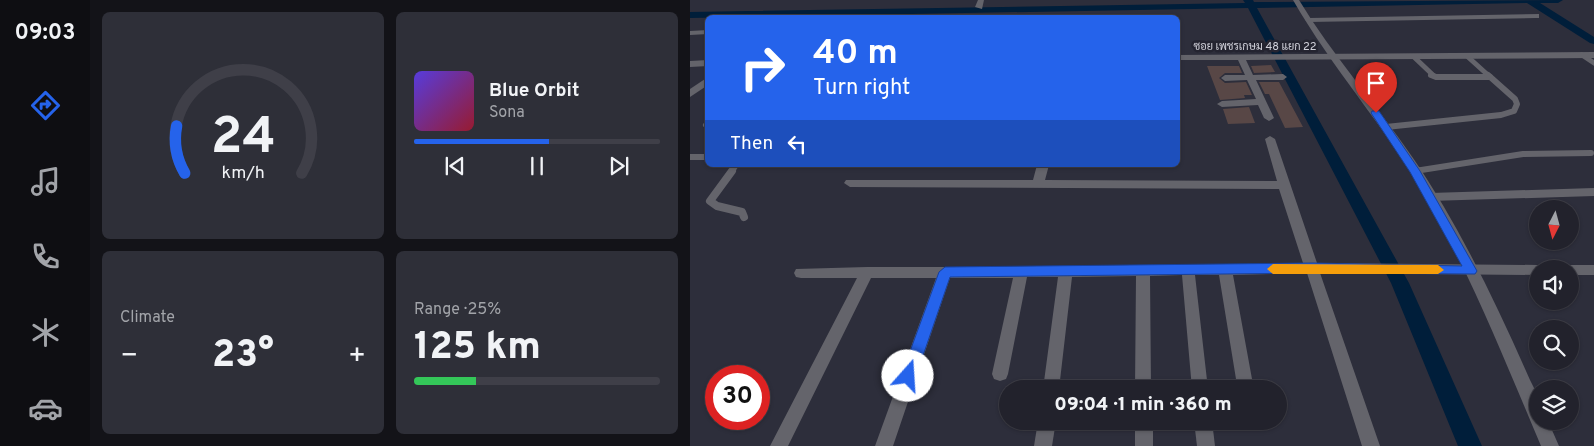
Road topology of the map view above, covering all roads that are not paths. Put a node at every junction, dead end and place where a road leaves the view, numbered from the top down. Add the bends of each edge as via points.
1 (1298, 3) edge
2 (1536, 16) dead end
3 (1309, 20) junction
4 (705, 32) edge
5 (690, 33) edge
6 (1582, 55) junction
7 (1594, 55) edge
8 (1414, 57) junction
9 (1468, 57) junction
10 (1180, 58) edge
11 (1241, 58) junction
12 (1332, 58) junction
13 (705, 63) edge
14 (1594, 63) edge
15 (690, 64) edge
16 (1283, 77) dead end
17 (1490, 77) junction
18 (1225, 78) dead end
19 (1250, 78) junction
20 (705, 82) edge
21 (690, 94) edge
22 (1261, 102) junction
23 (1222, 104) dead end
24 (1269, 118) dead end
25 (1386, 127) junction
26 (1270, 140) dead end
27 (1591, 153) dead end
28 (690, 157) edge
29 (705, 157) edge
30 (734, 167) edge
31 (1042, 167) edge
32 (1415, 171) junction
33 (850, 183) dead end
34 (1038, 183) junction
35 (1284, 185) junction
36 (1594, 192) edge
37 (1430, 197) junction
38 (744, 217) dead end
39 (1313, 268) junction
40 (1188, 270) junction
41 (1225, 270) junction
42 (1529, 270) edge
43 (1579, 270) edge
44 (1594, 270) edge
45 (1143, 271) junction
46 (1471, 271) junction
47 (867, 272) junction
48 (945, 272) junction
49 (1021, 272) junction
50 (1066, 272) junction
51 (801, 273) dead end
52 (1000, 374) dead end
53 (1244, 379) dead end
54 (1052, 380) edge
55 (1144, 380) edge
56 (1199, 380) edge
57 (1529, 397) edge
58 (1046, 430) edge
59 (1144, 430) edge
60 (1204, 430) edge
61 (1543, 430) edge
62 (779, 446) edge
63 (884, 446) edge
64 (1044, 446) edge
65 (1144, 446) edge
66 (1206, 446) edge
67 (1371, 446) edge
68 (1550, 446) edge

1 - 3 street
2 - 3 street
3 - 12 street
4 - 5 street
6 - 7 street, ซอย เพชรเกษม 48 แยก 22
6 - 9 street, ซอย เพชรเกษม 48 แยก 22
6 - 14 lane
8 - 9 street, ซอย เพชรเกษม 48 แยก 22
8 - 12 street, ซอย เพชรเกษม 48 แยก 22
8 - 17 lane via 1436,77
9 - 17 lane
10 - 11 street, ซอย เพชรเกษม 48 แยก 22
11 - 12 street, ซอย เพชรเกษม 48 แยก 22
11 - 19 street
12 - 25 street
13 - 15 street
16 - 19 street
17 - 25 lane via 1515,99 1514,111
18 - 19 street
19 - 22 street
20 - 21 street
22 - 23 street
22 - 24 street
25 - 32 street
26 - 35 street
27 - 32 lane via 1522,154
28 - 29 lane
30 - 38 lane via 710,201 716,206 736,209
31 - 34 street
32 - 37 street
33 - 34 street
34 - 35 street
35 - 39 street
36 - 37 street
37 - 46 street
39 - 41 street
39 - 46 street
39 - 67 street
40 - 41 street
40 - 45 street
40 - 56 street
41 - 53 street
42 - 46 street
43 - 44 street
45 - 50 street
45 - 55 street
46 - 57 street
47 - 48 street
47 - 51 street
47 - 62 street
48 - 49 street
48 - 63 street
49 - 50 street
49 - 52 street
50 - 54 street
58 - 64 street
59 - 65 street
60 - 66 street
61 - 68 street

